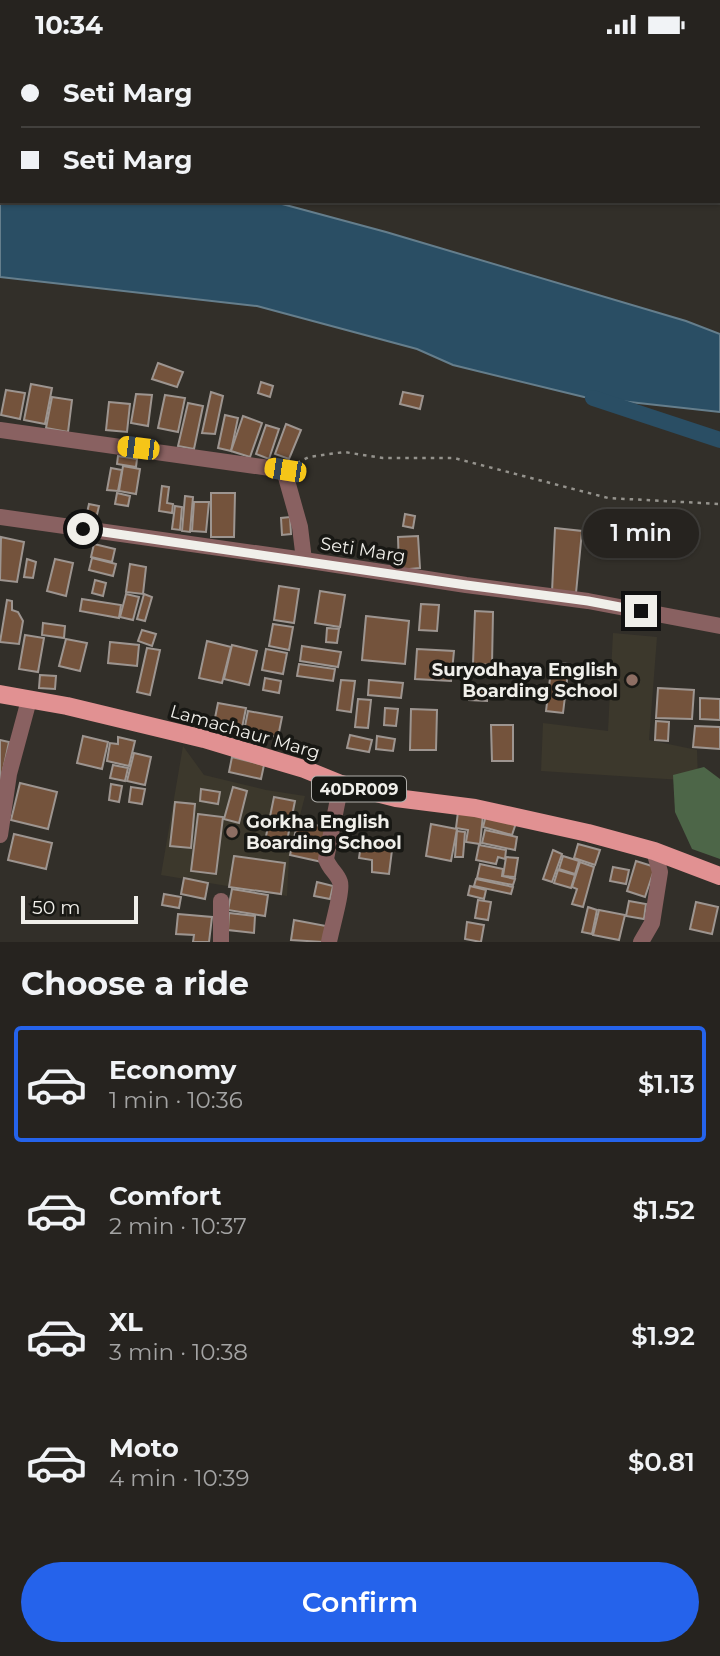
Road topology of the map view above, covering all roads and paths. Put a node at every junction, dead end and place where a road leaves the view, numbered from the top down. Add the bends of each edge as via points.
1 (0, 430) edge
2 (285, 470) junction
3 (720, 504) edge
4 (0, 517) edge
5 (304, 560) junction
6 (720, 626) edge
7 (0, 694) edge
8 (29, 700) junction
9 (341, 784) junction
10 (0, 835) edge
11 (654, 851) junction
12 (720, 876) edge
13 (221, 901) dead end
14 (221, 942) edge
15 (329, 942) edge
16 (641, 942) edge

1 - 2 street
2 - 3 path via 309,457 344,452 454,458 608,498
2 - 5 street
4 - 5 street, Seti Marg
5 - 6 street, Seti Marg via 588,601
7 - 8 main road, Lamachaur Marg / 40DR009
8 - 9 main road, Lamachaur Marg / 40DR009 via 204,739
8 - 10 street via 9,774
9 - 11 main road, Lamachaur Marg / 40DR009 via 396,798 488,811
9 - 15 street via 326,859 342,887
11 - 12 main road, Lamachaur Marg / 40DR009
11 - 16 street via 660,871 652,923
13 - 14 street

